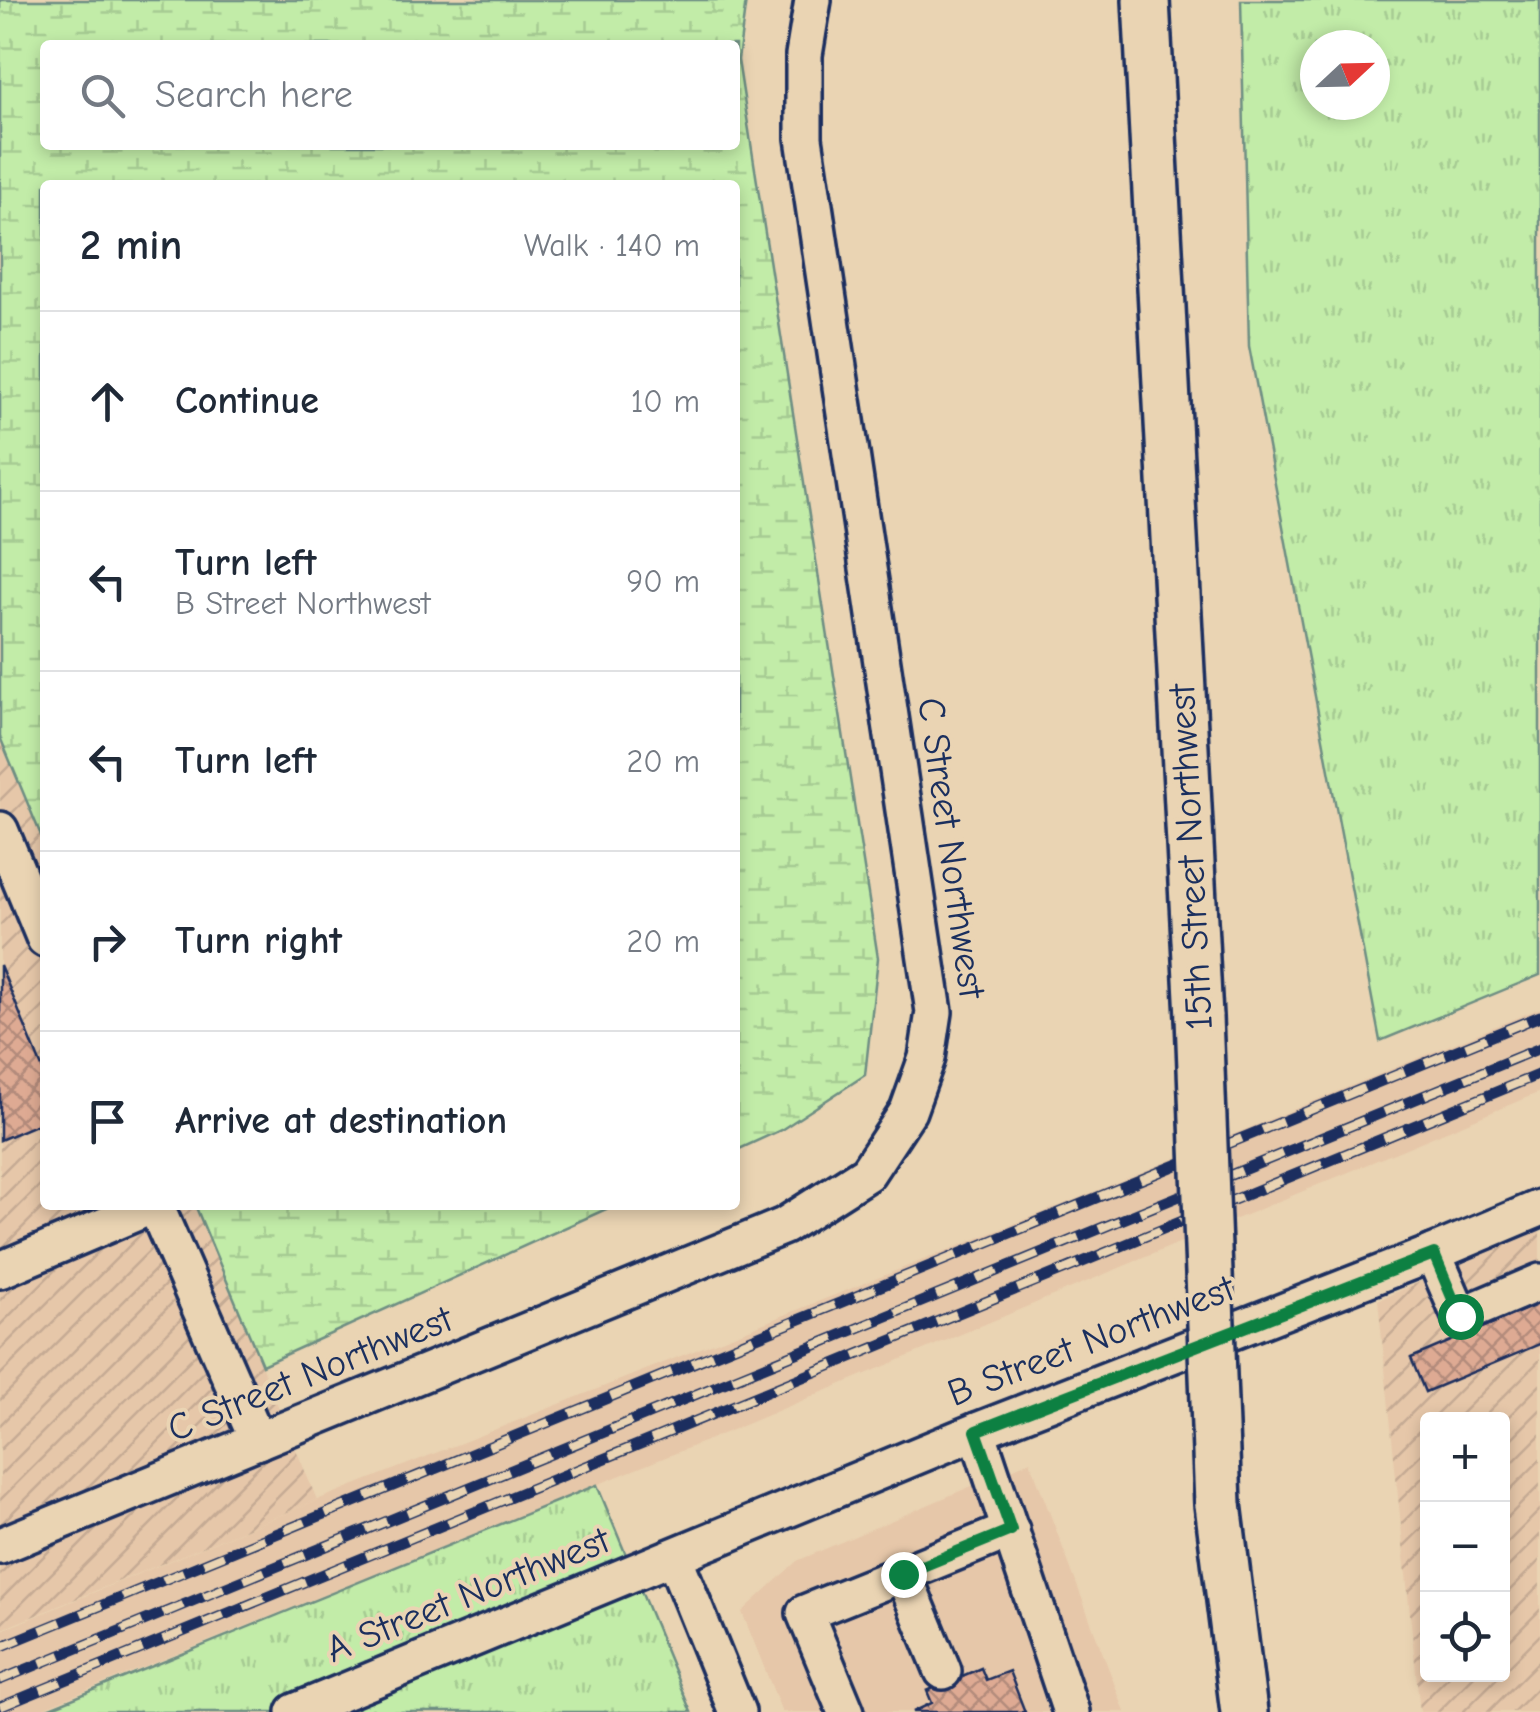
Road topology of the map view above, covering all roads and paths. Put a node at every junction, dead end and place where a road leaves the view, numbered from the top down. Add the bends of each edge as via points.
1 (812, 0) edge
2 (1146, 0) edge
3 (0, 830) edge
4 (40, 927) edge
5 (1540, 1208) edge
6 (142, 1210) edge
7 (156, 1210) edge
8 (1434, 1254) junction
9 (0, 1270) edge
10 (1540, 1282) edge
11 (976, 1431) junction
12 (258, 1441) junction
13 (1011, 1530) junction
14 (0, 1546) edge
15 (674, 1557) junction
16 (903, 1574) junction
17 (943, 1671) dead end
18 (294, 1712) edge
19 (738, 1712) edge
20 (846, 1712) edge
21 (1071, 1712) edge
22 (1244, 1712) edge

1 - 12 street, C Street Northwest via 804,138 934,1012 908,1111 867,1173 784,1226
2 - 22 main road, 15th Street Northwest, bridge via 1200,1017 1218,1504
3 - 4 street
5 - 8 street, B Street Northwest
6 - 9 street
7 - 12 street
8 - 10 street via 1460,1316
8 - 11 street, B Street Northwest
11 - 13 street
11 - 15 street, B Street Northwest
12 - 14 street, C Street Northwest
13 - 16 street
13 - 21 street
15 - 18 street, A Street Northwest
15 - 19 street
16 - 17 street
16 - 20 street via 805,1613

